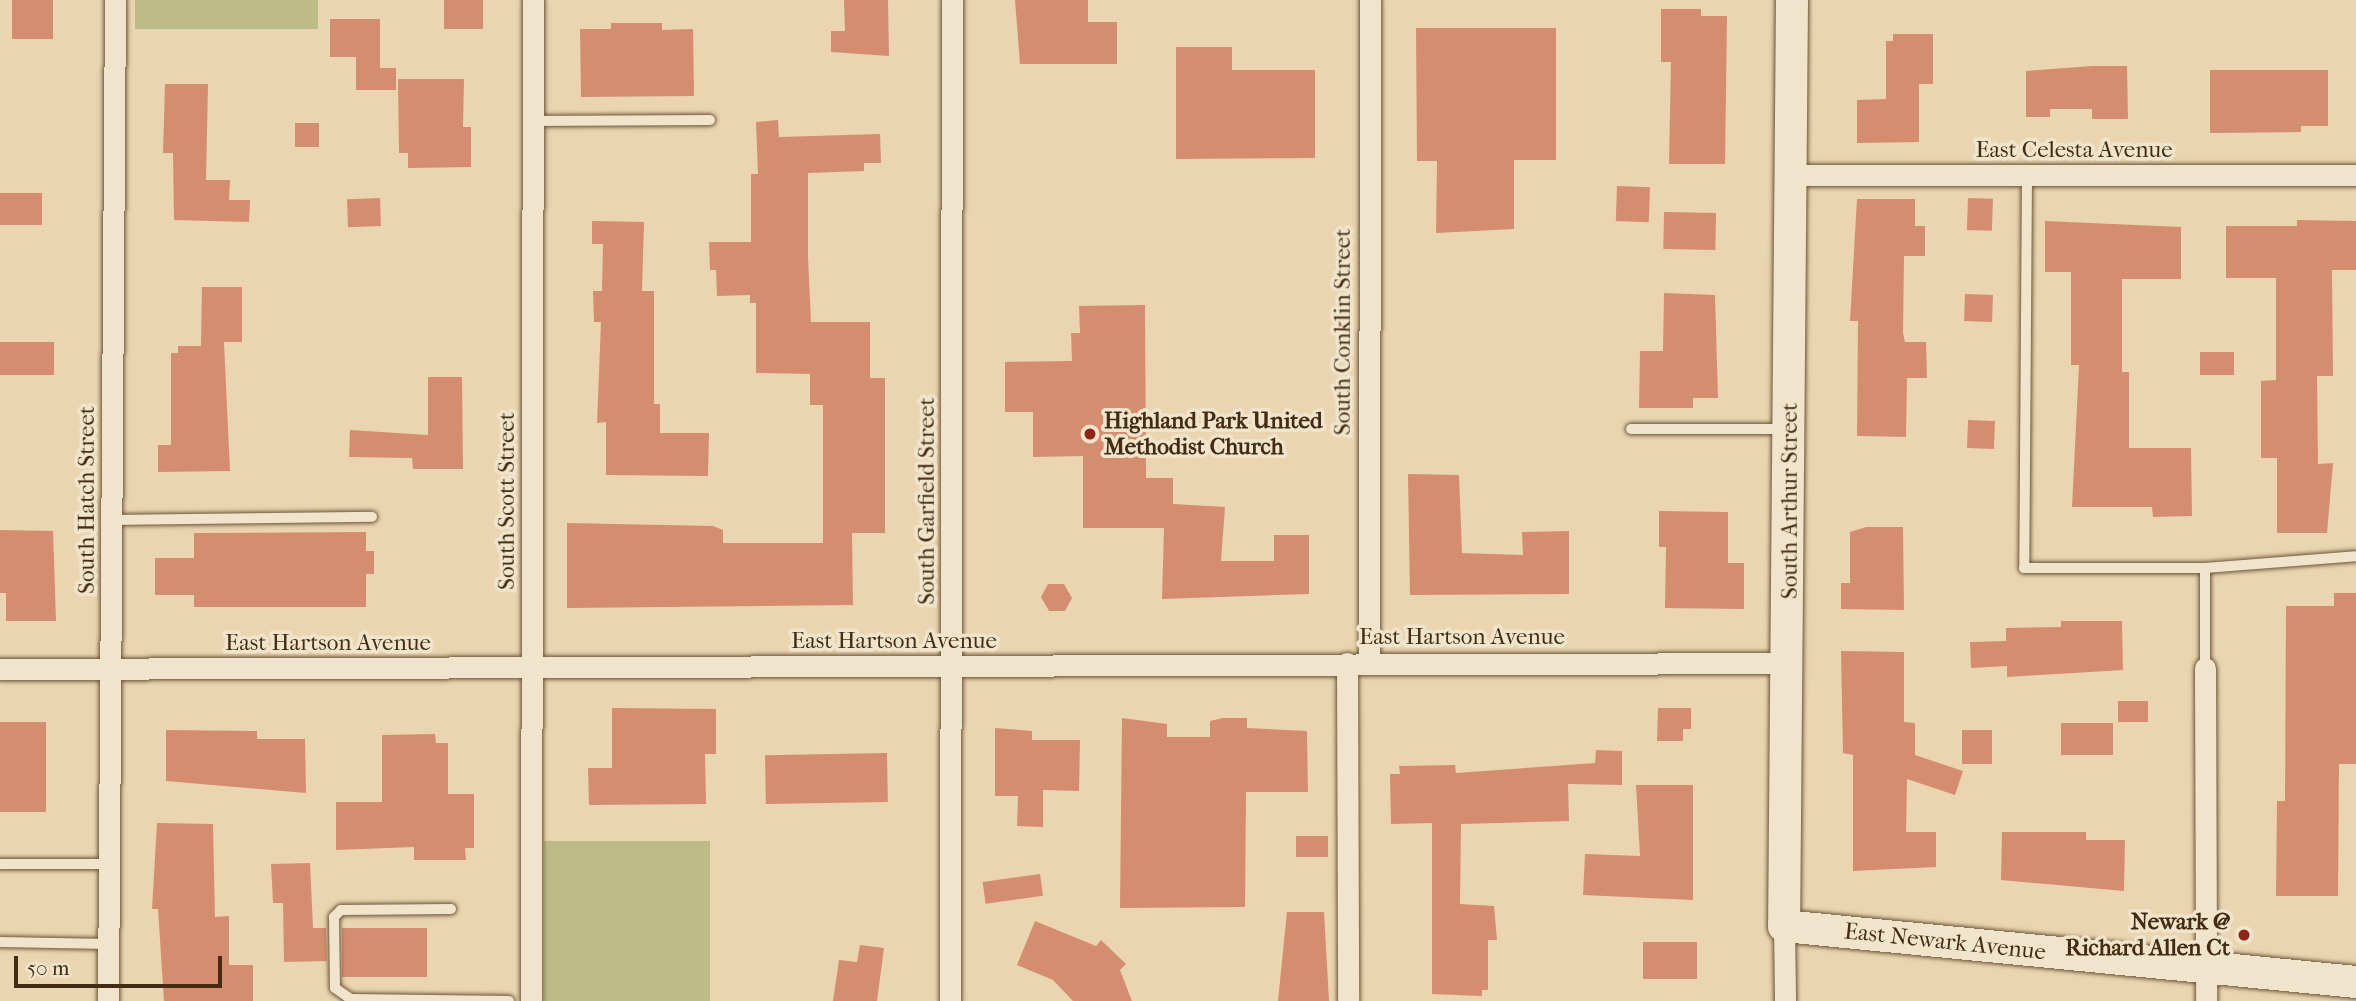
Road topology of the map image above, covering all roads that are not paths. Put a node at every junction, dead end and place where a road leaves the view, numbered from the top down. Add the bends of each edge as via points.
1 (116, 0) edge
2 (533, 0) edge
3 (952, 0) edge
4 (1370, 0) edge
5 (1791, 0) edge
6 (710, 120) dead end
7 (533, 121) junction
8 (1792, 175) junction
9 (2356, 175) edge
10 (2027, 176) junction
11 (1631, 429) dead end
12 (1790, 429) junction
13 (372, 517) dead end
14 (113, 520) junction
15 (2356, 556) edge
16 (2205, 568) junction
17 (1347, 663) junction
18 (1369, 663) junction
19 (1789, 663) junction
20 (953, 666) junction
21 (2205, 668) joint
22 (0, 669) edge
23 (112, 669) junction
24 (533, 670) junction
25 (0, 864) edge
26 (110, 864) junction
27 (451, 909) dead end
28 (1784, 926) junction
29 (0, 942) edge
30 (109, 944) junction
31 (2206, 968) junction
32 (2356, 982) edge
33 (108, 1001) edge
34 (509, 1001) edge
35 (531, 1001) edge
36 (950, 1001) edge
37 (1348, 1001) edge
38 (1785, 1001) edge
39 (2206, 1001) edge

1 - 14 street, South Hatch Street
2 - 7 street, South Scott Street
3 - 20 street, South Garfield Street
4 - 18 street, South Conklin Street
5 - 8 main road, South Arthur Street
6 - 7 lane
7 - 24 street, South Scott Street
8 - 10 street, East Celesta Avenue
8 - 12 main road, South Arthur Street
9 - 10 street, East Celesta Avenue
10 - 16 lane via 2024,568
11 - 12 lane
12 - 19 main road, South Arthur Street
13 - 14 lane
14 - 23 street, South Hatch Street
15 - 16 lane
16 - 21 lane
17 - 18 street, East Hartson Avenue
17 - 20 street, East Hartson Avenue
17 - 37 street
18 - 19 street, East Hartson Avenue
19 - 28 main road, South Arthur Street
20 - 24 street, East Hartson Avenue
20 - 36 street, South Garfield Street
21 - 31 street
22 - 23 street, East Hartson Avenue
23 - 24 street, East Hartson Avenue
23 - 26 street, South Hatch Street
24 - 35 street, South Scott Street
25 - 26 lane
26 - 30 street, South Hatch Street
27 - 34 lane via 341,910 334,917 335,988 352,999
28 - 31 main road, East Newark Avenue
28 - 38 street, South Arthur Street
29 - 30 lane
30 - 33 street, South Hatch Street
31 - 32 main road, East Newark Avenue
31 - 39 street

